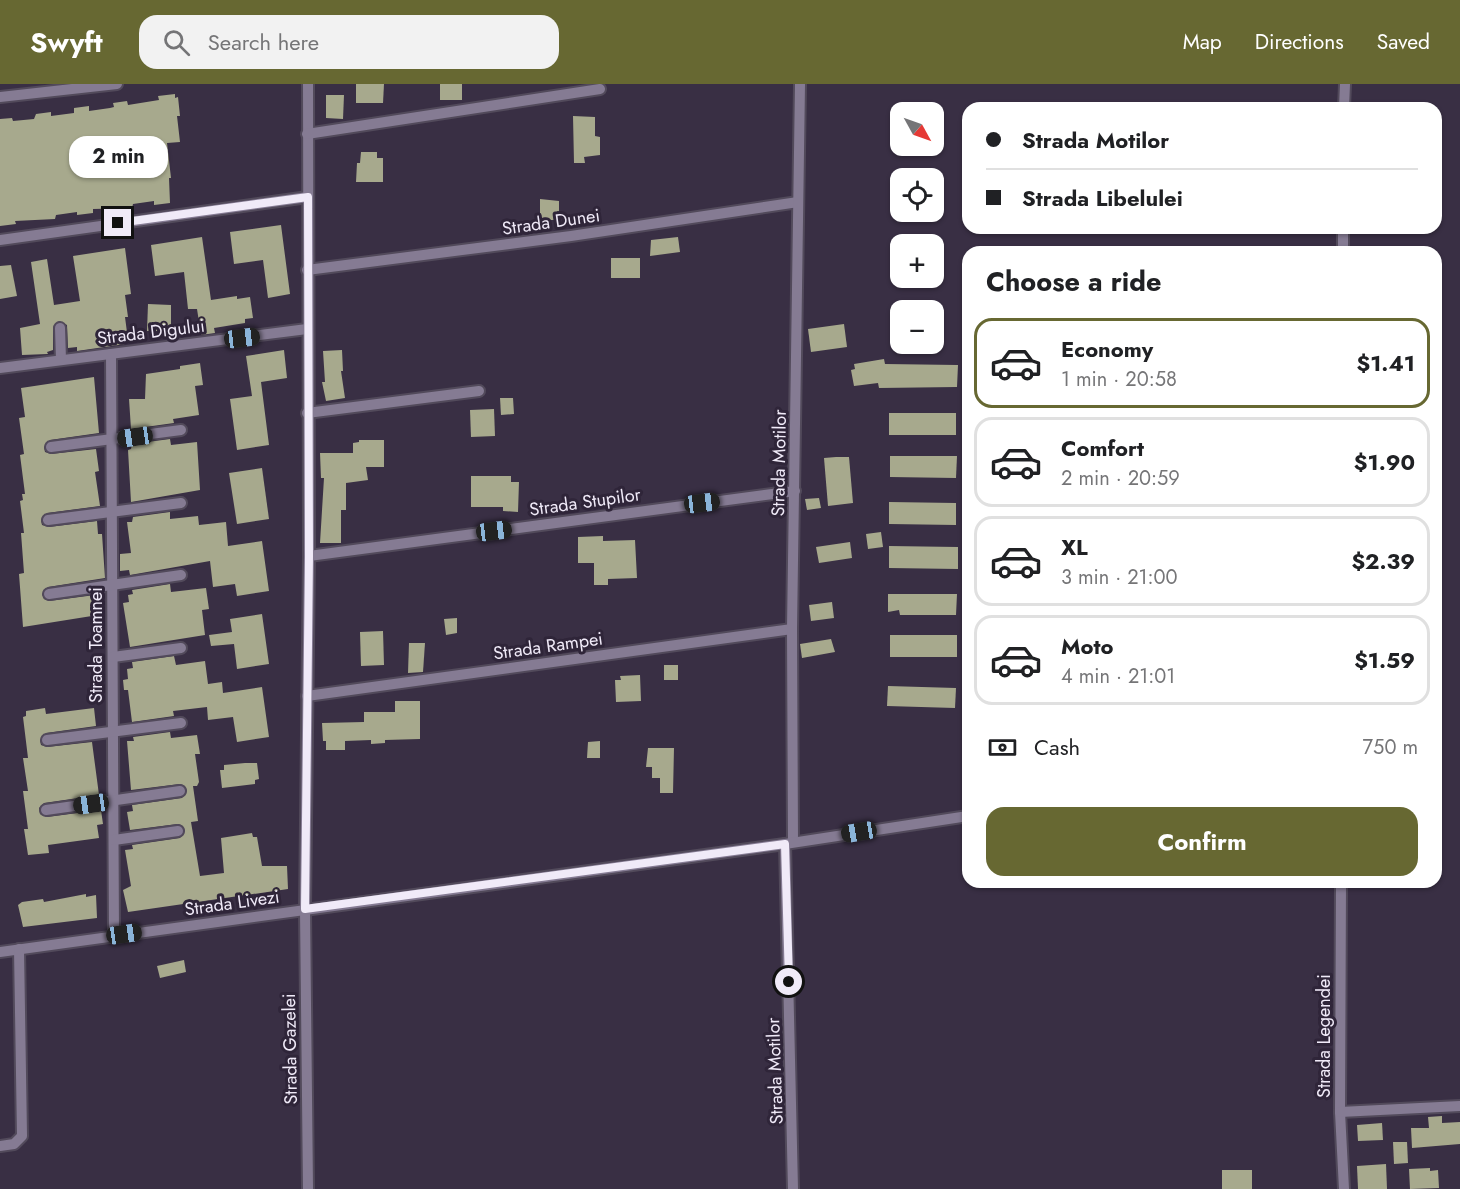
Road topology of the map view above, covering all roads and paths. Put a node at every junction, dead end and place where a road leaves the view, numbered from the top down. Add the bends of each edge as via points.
1 (117, 84) edge
2 (308, 84) edge
3 (800, 84) edge
4 (1345, 84) edge
5 (600, 89) dead end
6 (0, 98) edge
7 (1344, 102) edge
8 (307, 134) junction
9 (308, 197) junction
10 (798, 202) junction
11 (0, 240) edge
12 (308, 270) junction
13 (60, 328) dead end
14 (307, 329) junction
15 (111, 354) junction
16 (61, 360) junction
17 (0, 368) edge
18 (479, 391) dead end
19 (307, 413) junction
20 (181, 430) dead end
21 (112, 440) junction
22 (51, 447) dead end
23 (795, 491) junction
24 (181, 503) dead end
25 (112, 513) junction
26 (48, 520) dead end
27 (309, 556) junction
28 (181, 575) dead end
29 (112, 586) junction
30 (49, 594) dead end
31 (792, 629) junction
32 (181, 648) dead end
33 (113, 657) junction
34 (307, 696) junction
35 (181, 723) dead end
36 (113, 732) junction
37 (47, 740) dead end
38 (180, 791) dead end
39 (114, 800) junction
40 (46, 810) dead end
41 (962, 817) edge
42 (178, 831) dead end
43 (114, 840) junction
44 (789, 843) junction
45 (1341, 888) edge
46 (305, 909) junction
47 (114, 935) junction
48 (19, 949) junction
49 (0, 951) edge
50 (1460, 1106) edge
51 (1340, 1112) junction
52 (0, 1146) edge
53 (308, 1189) edge
54 (793, 1189) edge
55 (1344, 1189) edge

1 - 6 street
2 - 8 street, Strada Gazelei
3 - 10 street, Strada Motilor
4 - 7 street
5 - 8 street
8 - 9 street, Strada Gazelei
9 - 11 street
9 - 12 street, Strada Gazelei
10 - 12 street, Strada Dunei
10 - 23 street, Strada Motilor
12 - 14 street, Strada Gazelei
13 - 16 street
14 - 15 street, Strada Digului
14 - 19 street, Strada Gazelei
15 - 16 street, Strada Digului
15 - 21 street, Strada Toamnei
16 - 17 street, Strada Digului
18 - 19 street
19 - 27 street, Strada Gazelei
20 - 21 street
21 - 22 street
21 - 25 street, Strada Toamnei
23 - 27 street, Strada Stupilor
23 - 31 street, Strada Motilor
24 - 25 street
25 - 26 street
25 - 29 street, Strada Toamnei
27 - 34 street, Strada Gazelei
28 - 29 street
29 - 30 street
29 - 33 street, Strada Toamnei
31 - 34 street, Strada Rampei
31 - 44 street, Strada Motilor
32 - 33 street
33 - 36 street, Strada Toamnei
34 - 46 street, Strada Gazelei
35 - 36 street
36 - 37 street
36 - 39 street, Strada Toamnei
38 - 39 street
39 - 40 street
39 - 43 street, Strada Toamnei
41 - 44 street, Strada Livezi
42 - 43 street
43 - 47 street, Strada Toamnei
44 - 46 street, Strada Livezi
44 - 54 street, Strada Motilor
45 - 51 street, Strada Legendei
46 - 47 street, Strada Livezi
46 - 53 street, Strada Gazelei
47 - 48 street, Strada Livezi
48 - 49 street, Strada Livezi
48 - 52 street via 22,1136 14,1144
50 - 51 street
51 - 55 street, Strada Legendei

